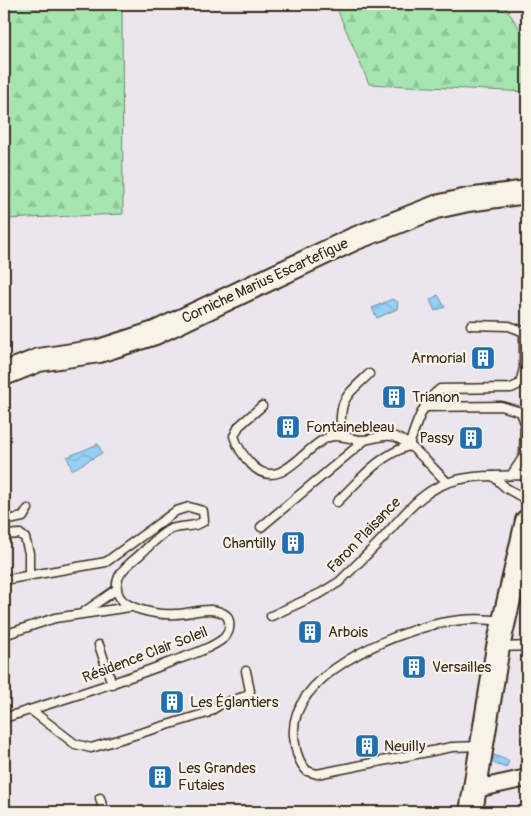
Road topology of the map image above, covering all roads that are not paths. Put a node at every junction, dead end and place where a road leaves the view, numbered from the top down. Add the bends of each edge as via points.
1 (527, 192) edge
2 (471, 326) dead end
3 (4, 374) edge
4 (369, 374) dead end
5 (262, 406) dead end
6 (426, 407) junction
7 (341, 436) junction
8 (365, 440) junction
9 (409, 446) junction
10 (512, 474) junction
11 (527, 475) edge
12 (493, 476) junction
13 (446, 482) junction
14 (527, 500) edge
15 (337, 502) dead end
16 (28, 509) dead end
17 (4, 521) edge
18 (527, 522) edge
19 (261, 527) dead end
20 (4, 535) edge
21 (29, 576) junction
22 (4, 580) edge
23 (116, 590) junction
24 (131, 607) junction
25 (84, 612) junction
26 (271, 616) dead end
27 (504, 622) junction
28 (4, 635) edge
29 (99, 645) dead end
30 (527, 646) edge
31 (498, 647) junction
32 (246, 671) dead end
33 (112, 684) junction
34 (31, 710) junction
35 (4, 718) edge
36 (482, 746) junction
37 (527, 778) edge
38 (476, 789) junction
39 (100, 798) dead end
40 (104, 812) edge
41 (471, 812) edge

1 - 3 main road, Corniche Marius Escartefigue via 436,207 354,239 155,333 100,351 39,360
2 - 6 lane via 509,326 522,331 524,368 521,382 511,388 443,388 434,394
4 - 7 lane via 342,404
5 - 7 lane via 234,436 249,462 263,472 288,468 323,439
6 - 9 lane
6 - 10 lane via 502,406 521,412 525,423 524,456
7 - 8 lane
8 - 9 lane via 391,436
8 - 19 lane
9 - 13 lane
9 - 15 lane via 382,458
10 - 11 lane, Faron Plaisance
10 - 12 lane, Faron Plaisance
12 - 13 lane, Faron Plaisance via 470,476
12 - 14 lane
13 - 26 lane, Faron Plaisance via 412,504 338,582
16 - 17 lane via 22,517
18 - 27 main road
20 - 21 lane via 20,534 25,538
21 - 22 lane
21 - 23 lane via 106,562 176,511 189,507 203,511 205,519 202,522 169,531 126,566
23 - 24 lane via 123,602
23 - 25 lane
24 - 25 lane
24 - 33 lane, Résidence Clair Soleil via 173,614 216,611 227,616 228,630 224,638 201,650
25 - 28 lane
27 - 31 main road
27 - 36 lane via 443,622 373,646 314,686 301,702 294,724 298,757 307,771 318,774 452,747
29 - 33 lane
30 - 31 lane
31 - 36 main road
32 - 34 lane via 250,692 246,696 221,704 211,712 91,748 75,744
33 - 34 lane, Résidence Clair Soleil
34 - 35 lane, Résidence Clair Soleil
36 - 38 main road
37 - 38 street
38 - 41 main road
39 - 40 lane

